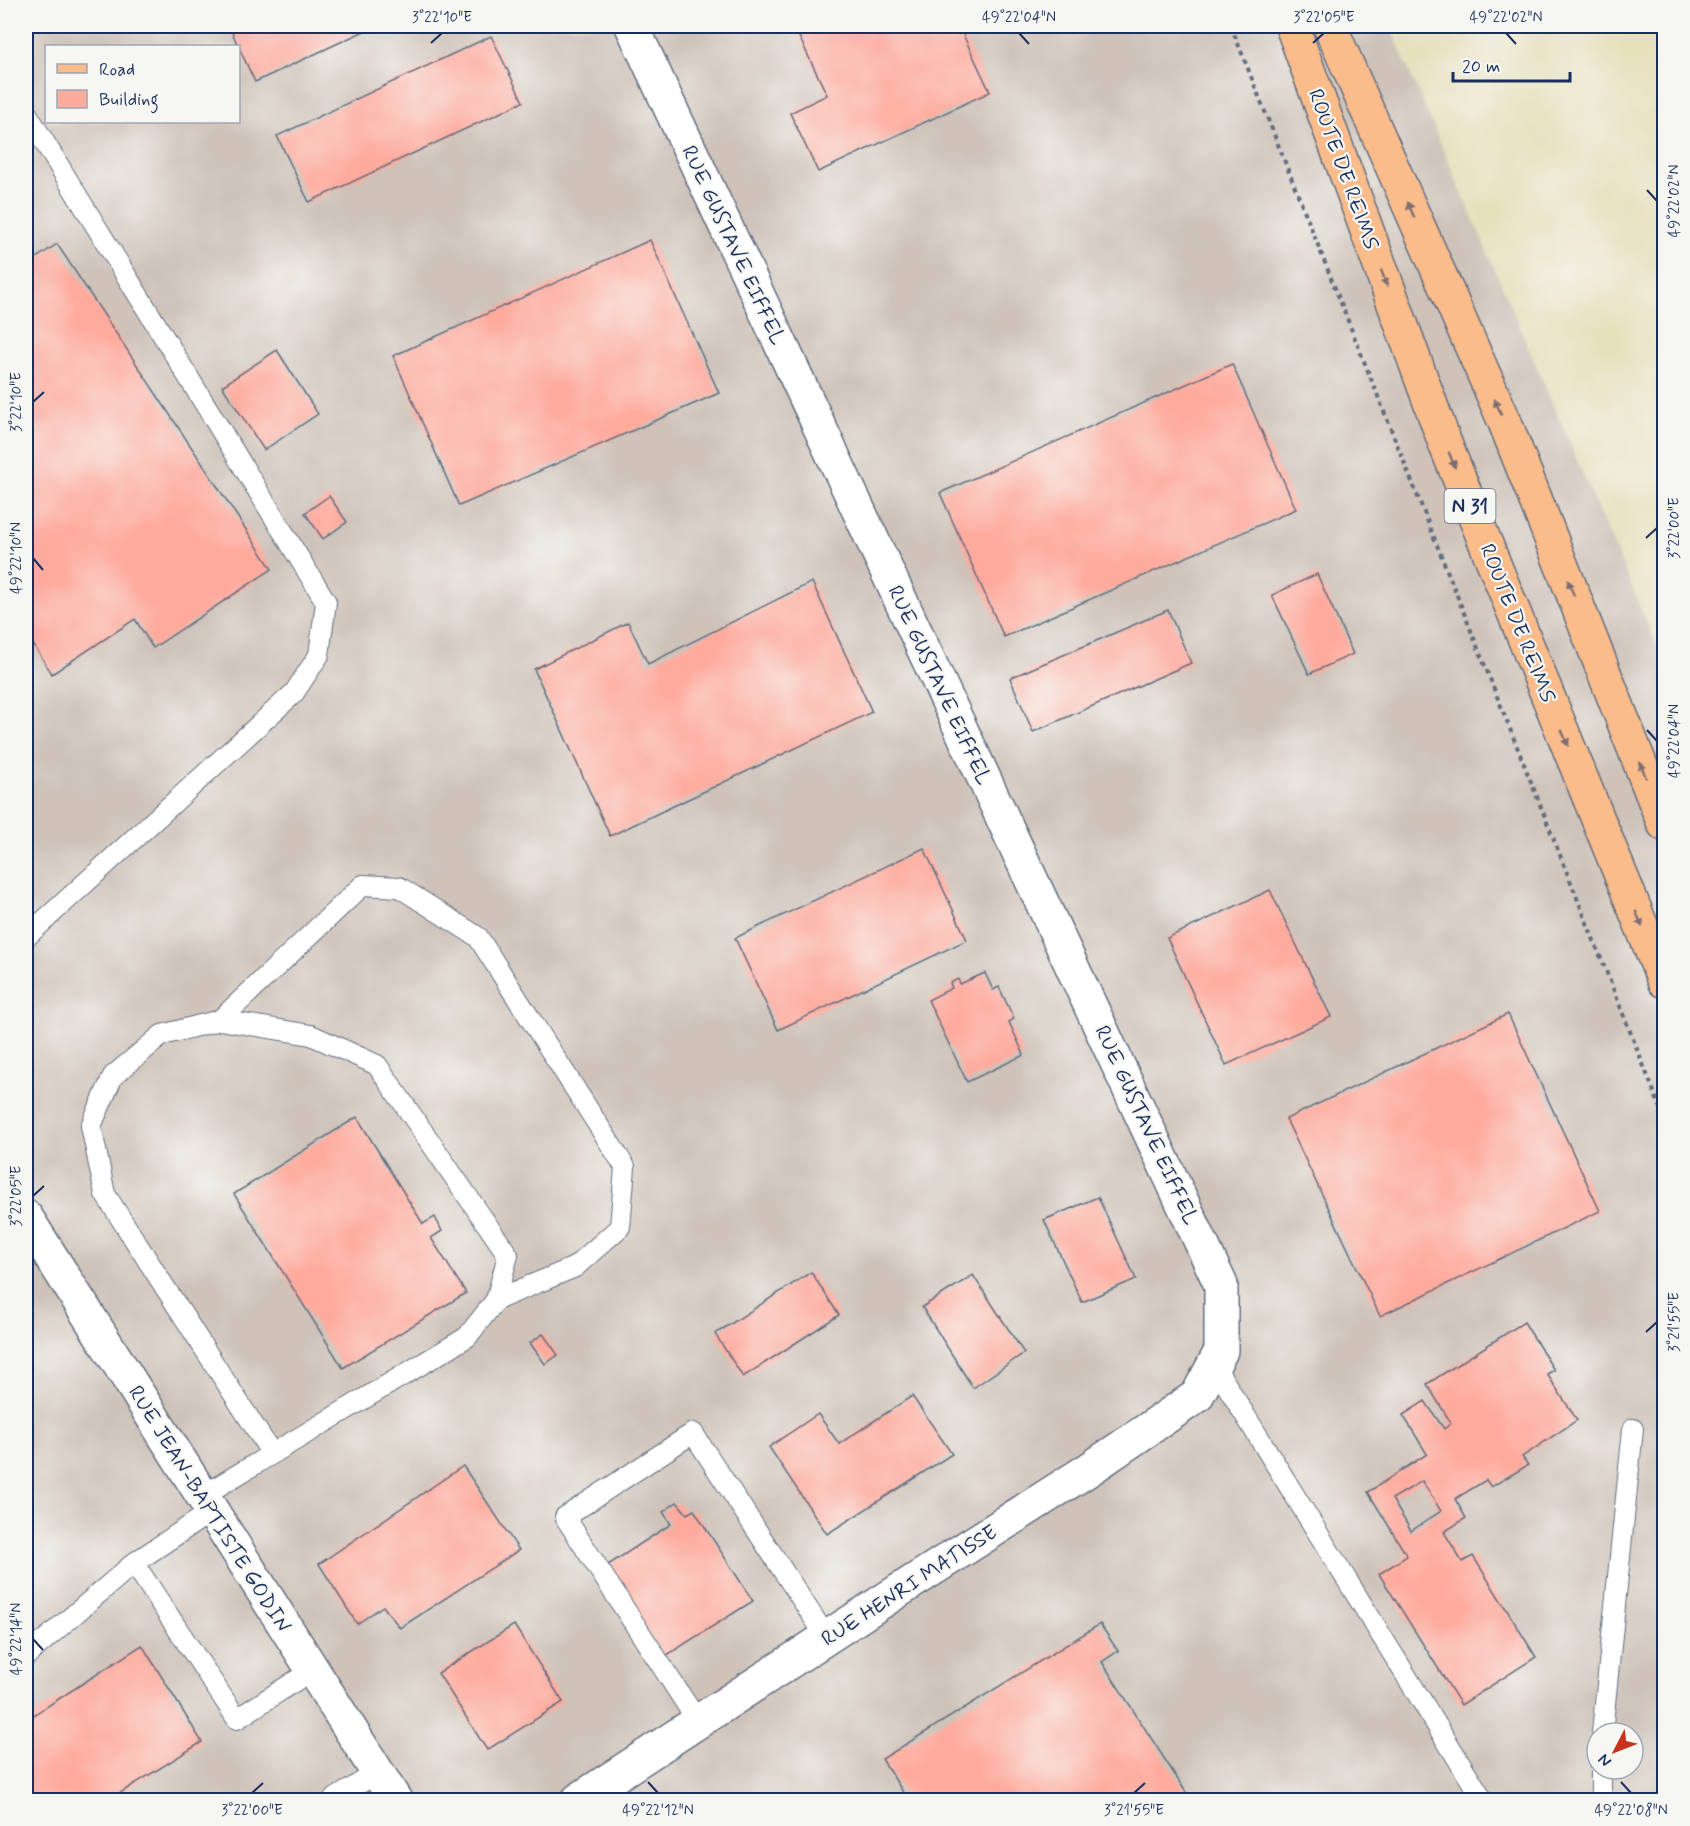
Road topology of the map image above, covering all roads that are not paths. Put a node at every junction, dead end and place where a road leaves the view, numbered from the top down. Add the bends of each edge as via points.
1 (632, 26) edge
2 (1292, 26) edge
3 (1330, 26) edge
4 (26, 112) edge
5 (1665, 824) edge
6 (26, 937) edge
7 (1665, 981) edge
8 (220, 1020) junction
9 (26, 1217) edge
10 (496, 1300) junction
11 (1217, 1358) junction
12 (1633, 1429) dead end
13 (272, 1454) junction
14 (207, 1504) junction
15 (134, 1563) junction
16 (826, 1638) junction
17 (26, 1656) edge
18 (312, 1670) junction
19 (1603, 1721) edge
20 (698, 1722) junction
21 (378, 1772) junction
22 (1601, 1781) edge
23 (333, 1800) edge
24 (395, 1800) edge
25 (578, 1800) edge
26 (1483, 1800) edge
27 (1600, 1800) edge

1 - 11 street, RUE GUSTAVE EIFFEL via 1221,1285
2 -> 7 main road, ROUTE DE REIMS / N 31 via 1446,446
5 -> 3 main road, ROUTE DE REIMS via 1504,420
4 - 6 lane via 326,602 319,655 294,693
8 - 10 lane via 310,1035 377,1065 508,1255
8 - 10 lane via 363,885 399,887 478,937 625,1167 620,1227 575,1266
8 - 13 lane via 162,1035 113,1076 91,1126 105,1194
9 - 14 street, RUE JEAN-BAPTISTE GODIN
10 - 13 lane via 467,1337
11 - 16 street, RUE HENRI MATISSE via 1197,1396
11 - 26 lane
12 - 19 lane
13 - 14 lane
14 - 15 lane
14 - 18 street, RUE JEAN-BAPTISTE GODIN
15 - 17 lane
15 - 18 lane via 237,1719
16 - 20 street, RUE HENRI MATISSE
16 - 20 lane via 693,1433 683,1439 565,1517
18 - 21 street, RUE JEAN-BAPTISTE GODIN
20 - 25 street, RUE HENRI MATISSE
21 - 23 lane
21 - 24 street, RUE JEAN-BAPTISTE GODIN
22 - 27 lane

